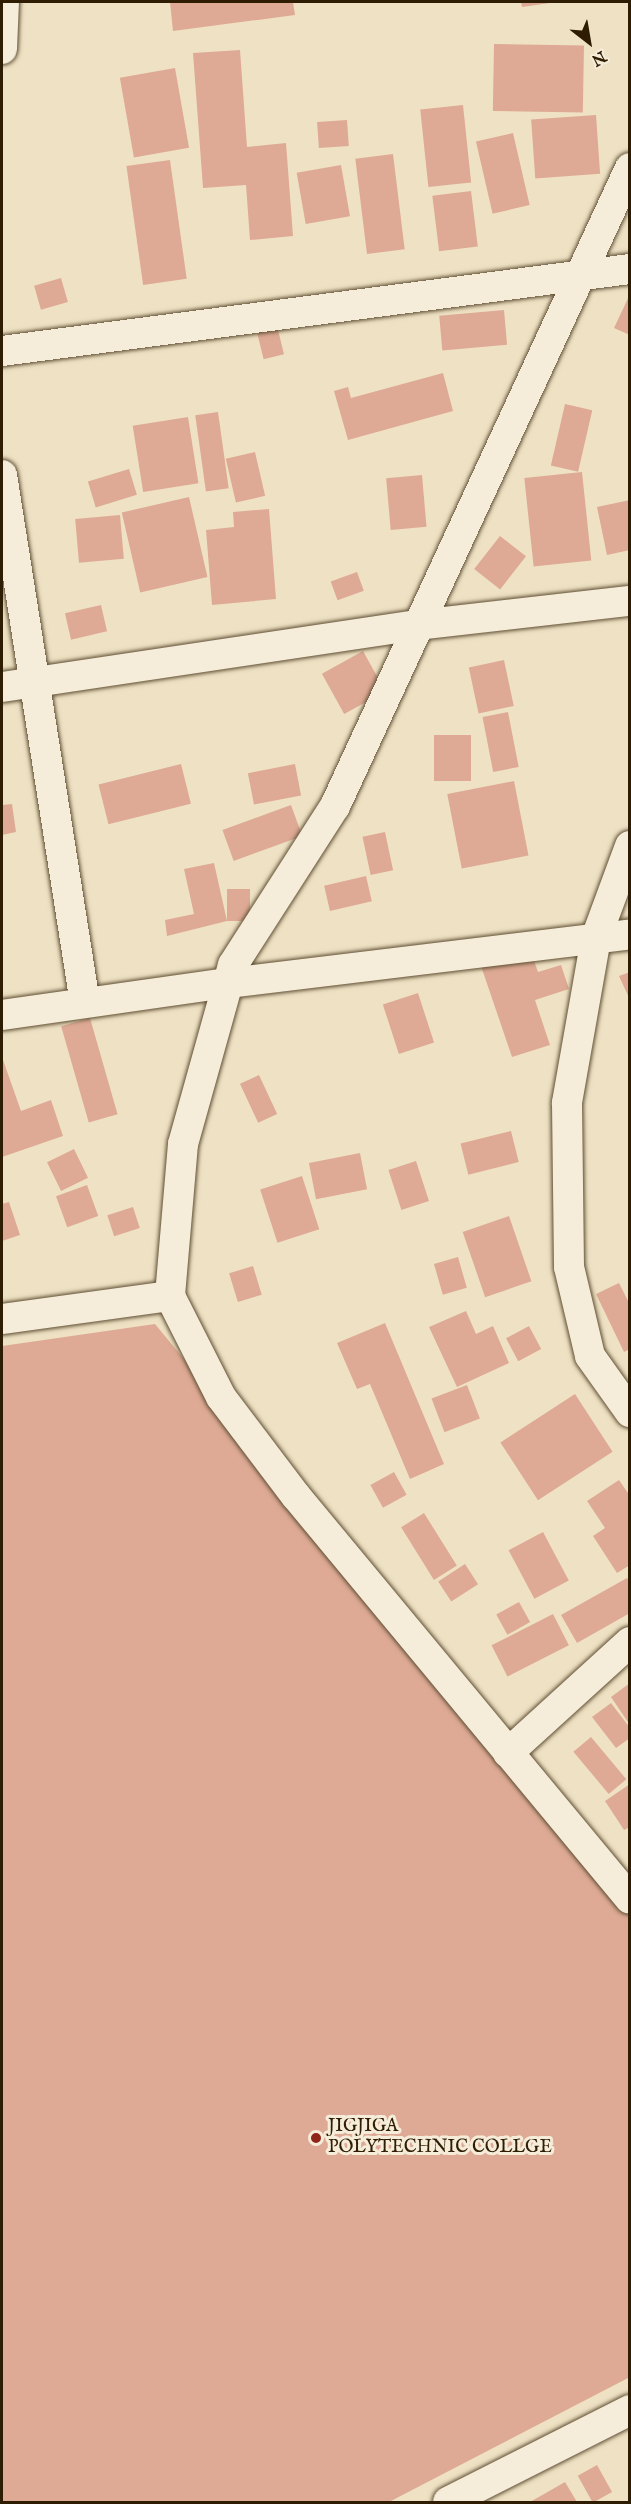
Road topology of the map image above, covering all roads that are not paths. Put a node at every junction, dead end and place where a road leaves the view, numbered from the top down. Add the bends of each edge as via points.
1 (4, 2) edge
2 (2, 49) edge
3 (630, 168) edge
4 (630, 269) edge
5 (578, 276) junction
6 (2, 351) edge
7 (2, 475) edge
8 (630, 601) edge
9 (418, 625) junction
10 (33, 682) junction
11 (2, 687) edge
12 (630, 846) edge
13 (630, 934) edge
14 (596, 938) junction
15 (228, 983) junction
16 (85, 1004) junction
17 (2, 1015) edge
18 (170, 1296) junction
19 (2, 1319) edge
20 (630, 1412) edge
21 (630, 1642) edge
22 (508, 1753) junction
23 (630, 1899) edge
24 (630, 2410) edge
25 (448, 2502) edge

1 - 2 street
3 - 5 street
4 - 5 street
5 - 6 street
5 - 9 street
7 - 10 street
8 - 9 street
9 - 10 street
9 - 15 street via 335,806 233,965
10 - 11 street
10 - 16 street
12 - 14 street
13 - 14 street
14 - 15 street
14 - 20 street via 567,1103 569,1267 590,1356
15 - 16 street
15 - 18 street via 183,1144
16 - 17 street
18 - 19 street
18 - 22 street via 221,1397 296,1496
21 - 22 street
22 - 23 street
24 - 25 street

